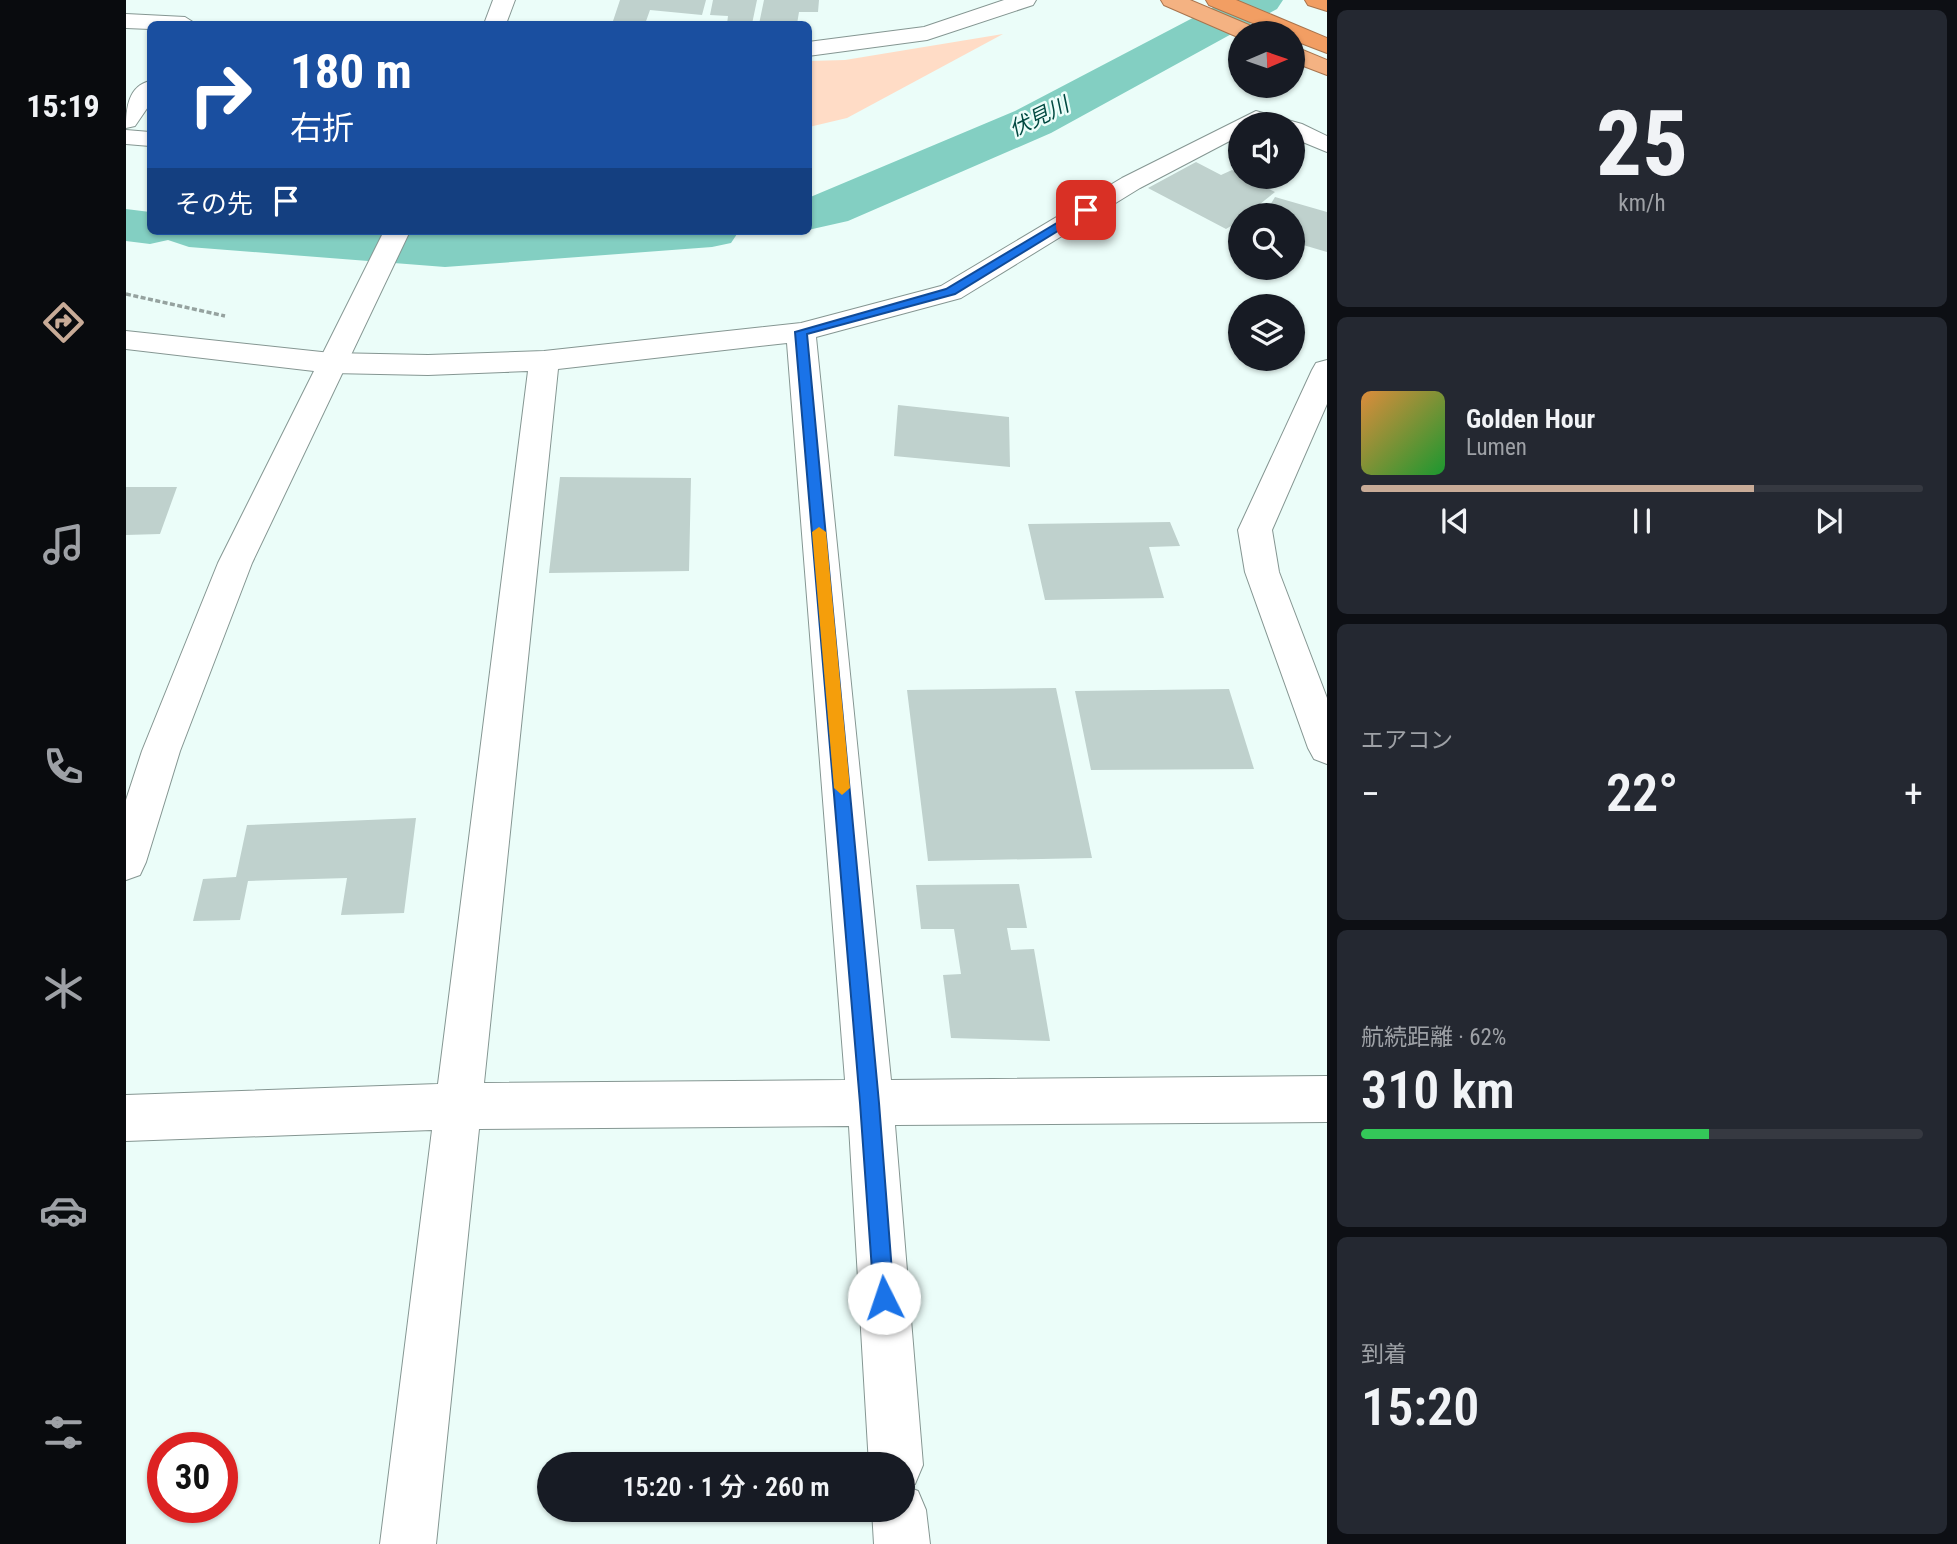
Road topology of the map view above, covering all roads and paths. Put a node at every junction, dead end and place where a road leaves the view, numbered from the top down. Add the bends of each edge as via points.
1 (504, 0) edge
2 (1025, 0) edge
3 (1172, 0) edge
4 (1217, 0) edge
5 (1262, 0) edge
6 (1316, 0) edge
7 (1327, 4) edge
8 (914, 12) dead end
9 (126, 21) edge
10 (496, 21) edge
11 (147, 22) edge
12 (1228, 24) edge
13 (1327, 27) edge
14 (812, 33) edge
15 (1327, 46) edge
16 (812, 48) edge
17 (1306, 59) edge
18 (1327, 68) edge
19 (147, 92) edge
20 (126, 121) edge
21 (1228, 132) edge
22 (1305, 135) edge
23 (126, 137) edge
24 (147, 139) edge
25 (1327, 145) edge
26 (395, 235) edge
27 (801, 332) junction
28 (126, 340) edge
29 (544, 361) junction
30 (331, 363) junction
31 (1327, 370) edge
32 (1327, 748) edge
33 (126, 862) edge
34 (1327, 1099) edge
35 (870, 1103) junction
36 (460, 1106) junction
37 (126, 1118) edge
38 (895, 1452) edge
39 (900, 1522) edge
40 (408, 1544) edge
41 (902, 1544) edge

1 - 10 street
2 - 16 street via 927,33
3 - 12 highway
4 - 15 highway
5 - 13 highway
6 - 7 highway
8 - 14 street
9 - 11 street
17 - 18 highway
19 - 20 street
21 - 27 street via 1131,183 951,292
22 - 25 street
23 - 24 street
26 - 30 street
27 - 29 street
27 - 35 street
28 - 30 street
29 - 30 street
29 - 36 street
30 - 33 street via 235,563 161,751
31 - 32 street via 1255,530 1262,572
34 - 35 street
35 - 36 street
35 - 38 street
36 - 37 street
36 - 40 street
39 - 41 street

